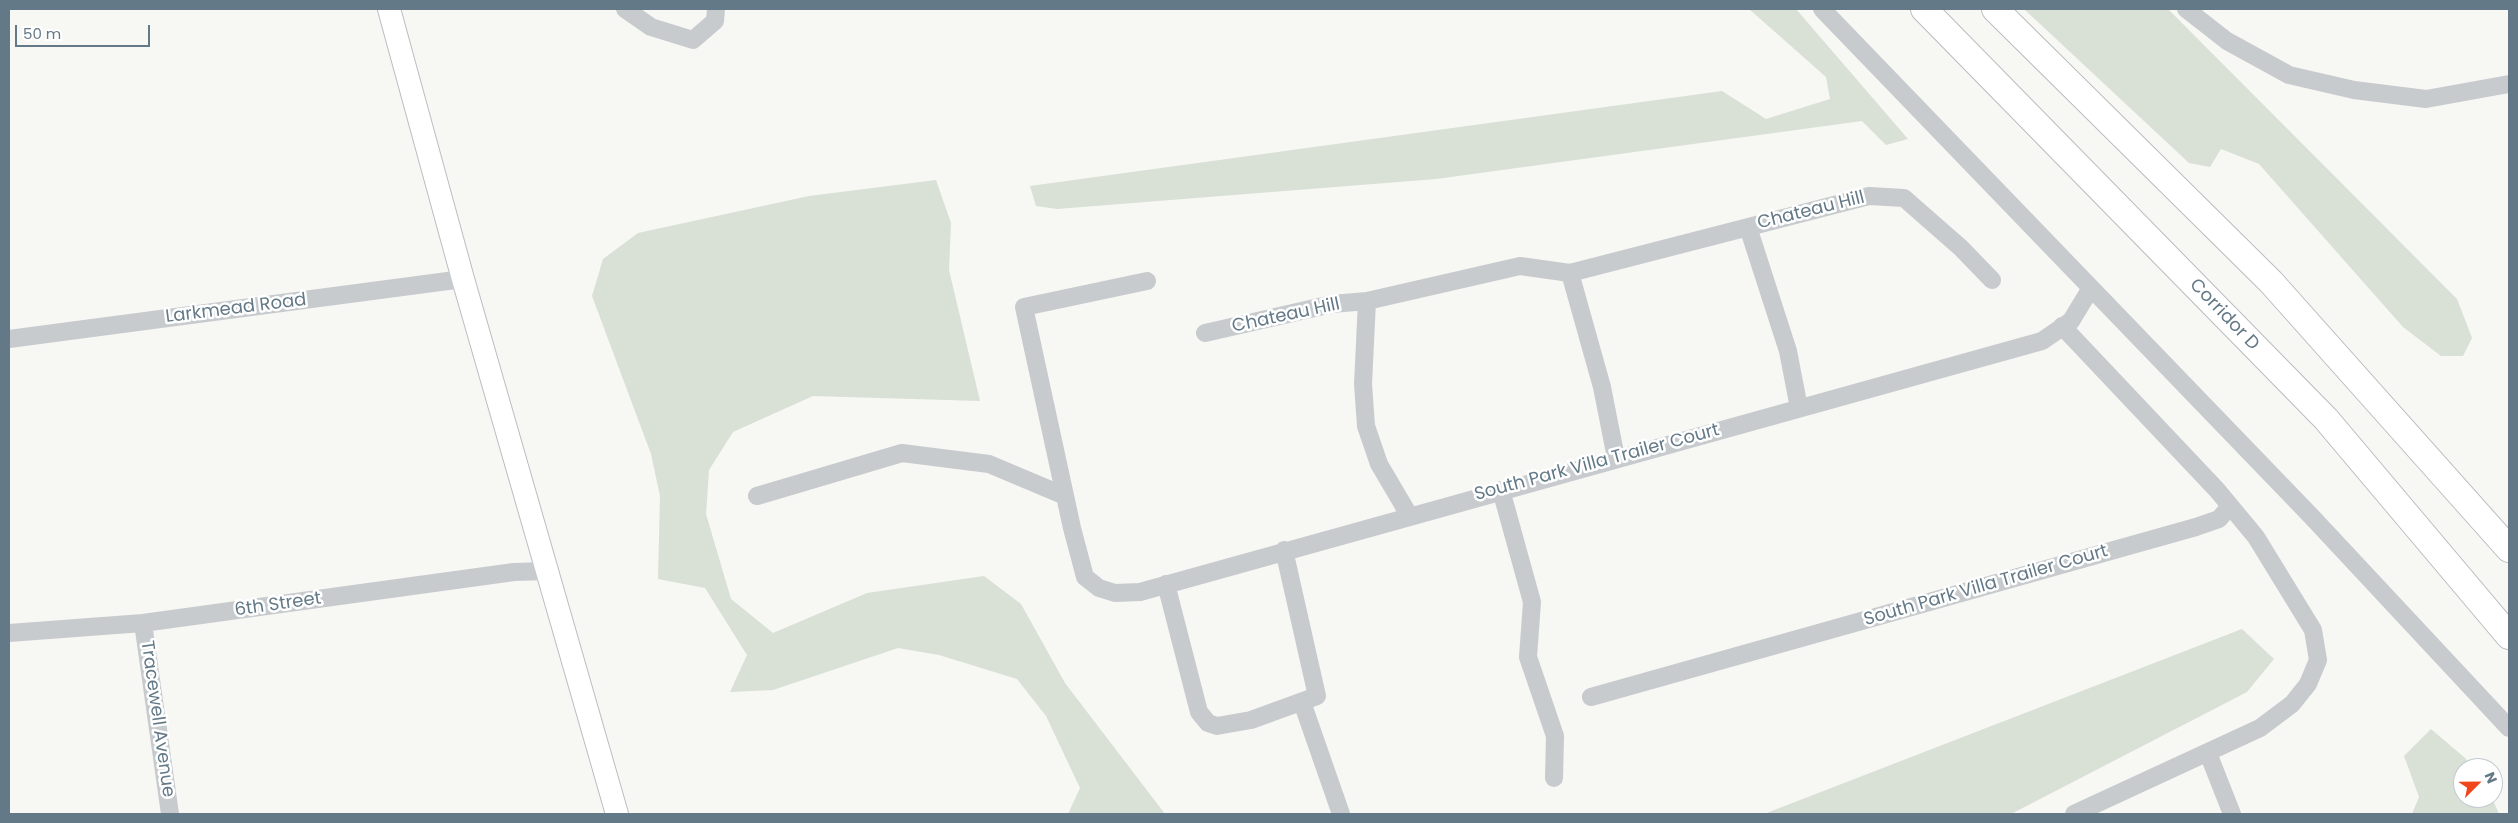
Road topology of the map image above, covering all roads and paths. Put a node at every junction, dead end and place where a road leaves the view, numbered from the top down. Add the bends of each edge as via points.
1 (389, 9) edge
2 (625, 9) edge
3 (716, 9) edge
4 (1822, 9) edge
5 (1924, 9) edge
6 (1995, 9) edge
7 (2186, 9) edge
8 (2509, 84) edge
9 (1748, 227) junction
10 (1570, 274) junction
11 (463, 279) junction
12 (1992, 280) dead end
13 (1147, 281) dead end
14 (2091, 288) junction
15 (1367, 301) junction
16 (2062, 326) junction
17 (1205, 333) dead end
18 (9, 338) edge
19 (1799, 408) junction
20 (1616, 458) junction
21 (1501, 490) junction
22 (757, 496) dead end
23 (1065, 496) junction
24 (2230, 506) junction
25 (1410, 515) junction
26 (2509, 549) edge
27 (1284, 550) junction
28 (548, 571) junction
29 (1166, 584) junction
30 (143, 623) junction
31 (9, 634) edge
32 (2509, 636) edge
33 (1591, 697) dead end
34 (1302, 702) junction
35 (2509, 728) edge
36 (2208, 753) junction
37 (1554, 778) dead end
38 (170, 814) edge
39 (617, 814) edge
40 (1340, 814) edge
41 (2074, 814) edge
42 (2232, 814) edge

1 - 11 main road
2 - 3 street via 651,27 693,40 714,21
4 - 14 street
5 - 32 highway, Corridor D via 2326,419
6 - 26 highway via 2271,282
7 - 8 street via 2227,41 2290,76 2345,88 2426,99
9 - 10 street, Chateau Hill
9 - 12 street, Chateau Hill via 1869,196 1904,198
9 - 19 street, Chateau Hill via 1788,351
10 - 15 street, Chateau Hill via 1520,266
10 - 20 street via 1602,387
11 - 18 street, Larkmead Road
11 - 28 main road
13 - 23 street via 1024,307
14 - 16 street, South Park Villa Trailer Court via 2071,320
14 - 35 street via 2312,517
15 - 17 street, Chateau Hill via 1332,304
15 - 25 street, Chateau Hill via 1363,384 1366,426 1379,464
16 - 19 street, South Park Villa Trailer Court via 2042,341
16 - 24 street
19 - 20 street, South Park Villa Trailer Court
20 - 21 street, South Park Villa Trailer Court
21 - 25 street, South Park Villa Trailer Court
21 - 37 street via 1532,602 1528,657 1555,736
22 - 23 street via 902,452 990,464
23 - 29 street, South Park Villa Trailer Court via 1085,577 1099,588 1115,593 1140,592
24 - 33 street, South Park Villa Trailer Court via 2219,519 2196,527
24 - 36 street via 2256,537 2313,630 2318,660 2308,684 2292,704 2260,728
25 - 27 street, South Park Villa Trailer Court
27 - 29 street, South Park Villa Trailer Court
27 - 34 street via 1317,696
28 - 30 street, 6th Street via 514,572
28 - 39 main road
29 - 34 street via 1199,712 1208,723 1217,726 1251,720
30 - 31 street, 6th Street
30 - 38 street, Tracewell Avenue
34 - 40 street
36 - 41 street
36 - 42 street

